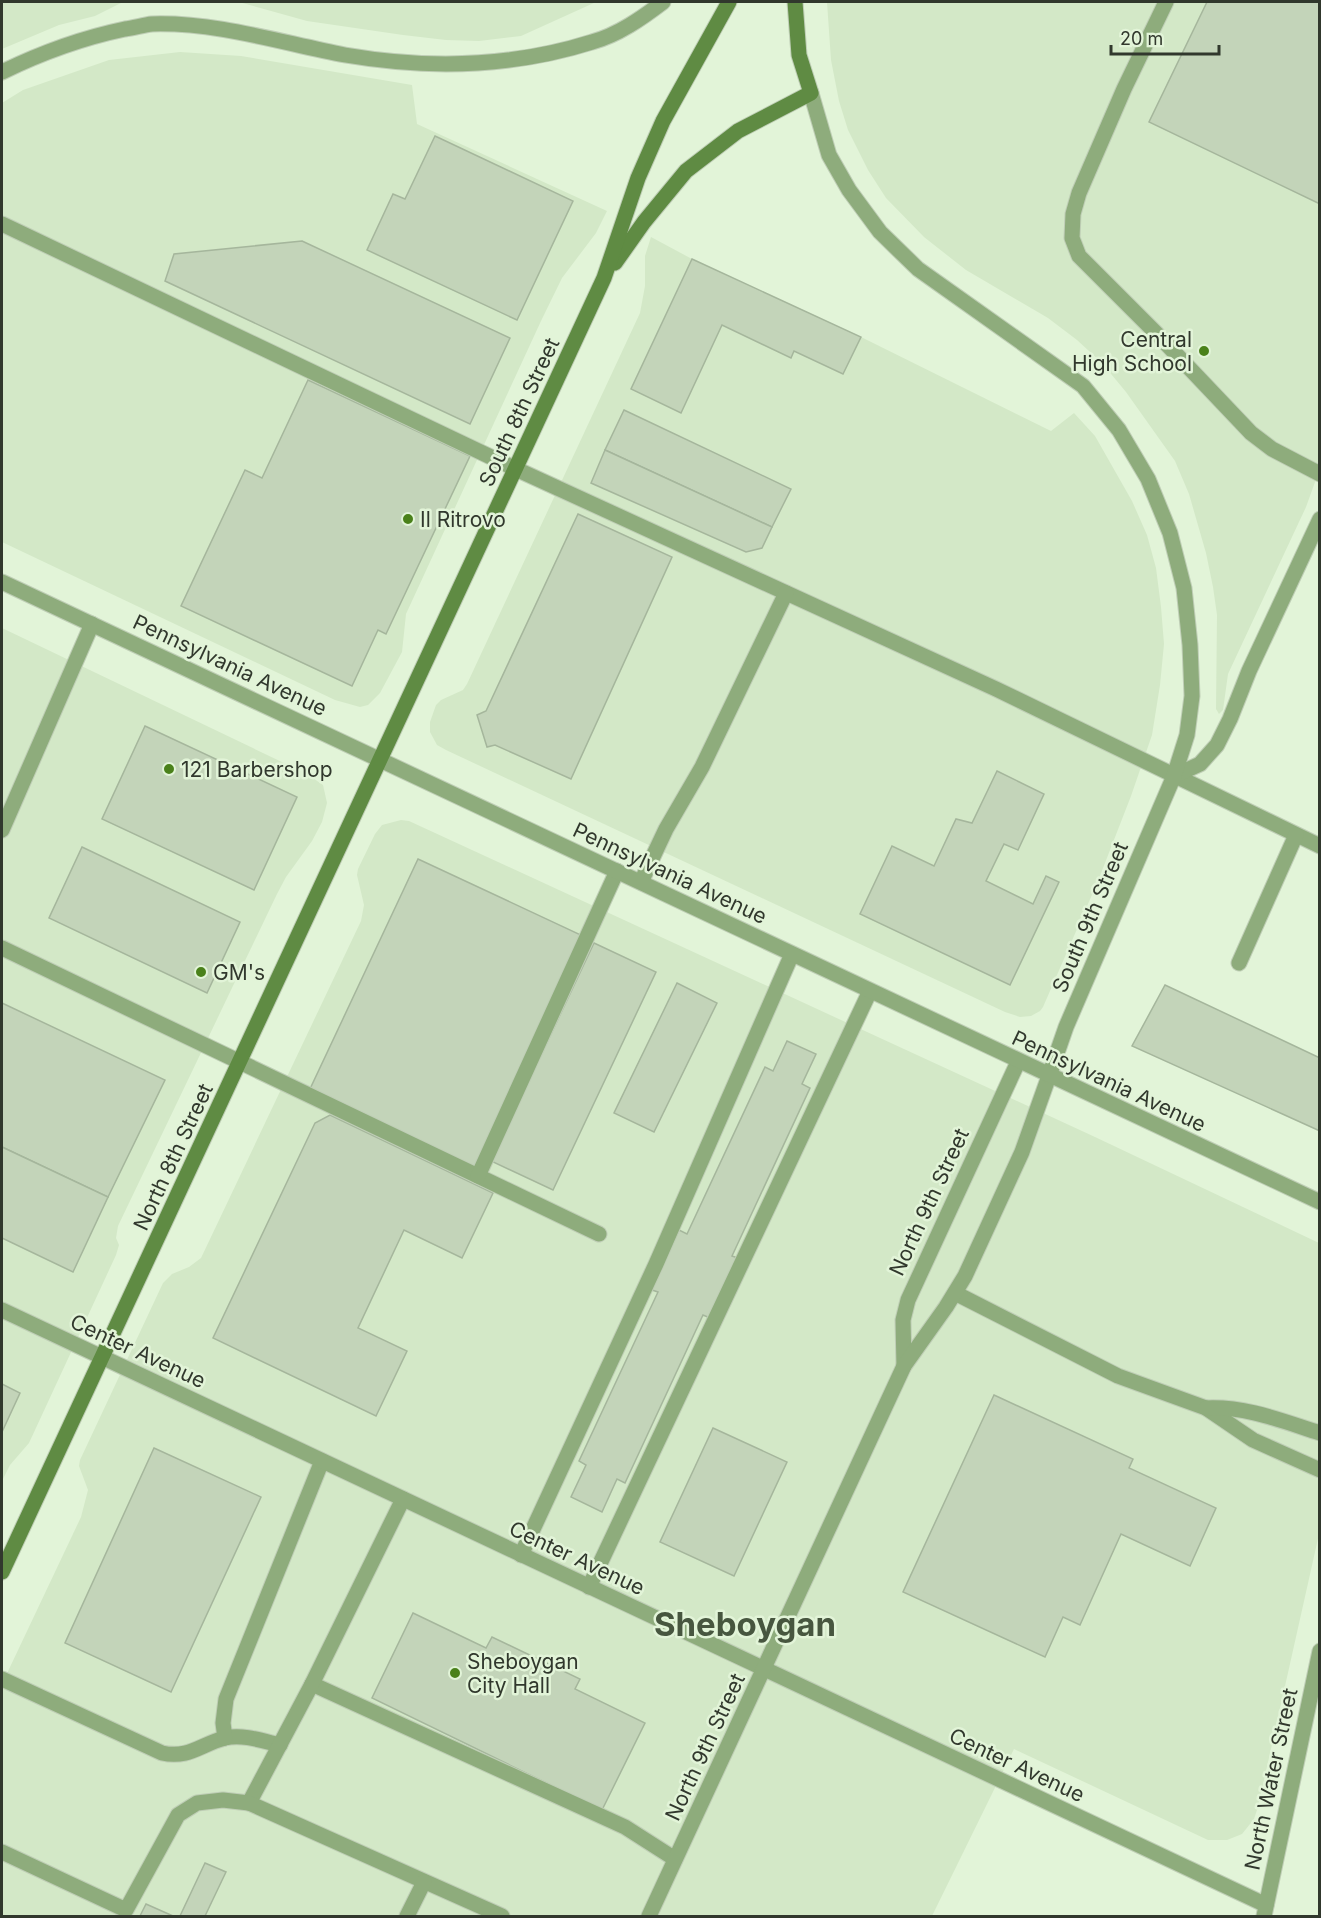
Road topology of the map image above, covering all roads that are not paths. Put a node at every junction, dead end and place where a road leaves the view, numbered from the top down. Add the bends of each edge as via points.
1 (663, 2) edge
2 (729, 2) edge
3 (795, 2) edge
4 (1166, 2) edge
5 (2, 72) edge
6 (811, 93) junction
7 (2, 224) edge
8 (604, 278) junction
9 (516, 469) junction
10 (1320, 474) edge
11 (1320, 519) edge
12 (2, 582) edge
13 (786, 593) junction
14 (92, 624) junction
15 (381, 759) junction
16 (1174, 776) junction
17 (2, 830) edge
18 (1296, 835) junction
19 (1320, 846) edge
20 (617, 871) junction
21 (641, 882) junction
22 (2, 948) edge
23 (792, 954) junction
24 (1239, 963) dead end
25 (870, 991) junction
26 (240, 1061) junction
27 (1018, 1062) junction
28 (1049, 1076) junction
29 (478, 1176) junction
30 (1320, 1202) edge
31 (599, 1234) dead end
32 (955, 1293) junction
33 (2, 1310) edge
34 (102, 1358) junction
35 (904, 1366) junction
36 (1206, 1408) junction
37 (1320, 1433) edge
38 (322, 1461) junction
39 (1320, 1470) edge
40 (403, 1499) junction
41 (521, 1555) junction
42 (2, 1572) edge
43 (589, 1587) junction
44 (1320, 1651) edge
45 (765, 1669) junction
46 (2, 1679) edge
47 (312, 1684) junction
48 (225, 1738) junction
49 (280, 1745) junction
50 (249, 1803) junction
51 (2, 1852) edge
52 (675, 1859) junction
53 (424, 1882) junction
54 (1265, 1911) edge
55 (407, 1917) edge
56 (502, 1917) edge
57 (649, 1917) edge

1 - 5 street via 593,42 480,63 421,65 208,28 151,24 93,36 29,58
2 - 8 main road, South 8th Street via 663,121 638,178
3 - 6 main road, South 9th Street via 799,55
4 - 10 street via 1080,193 1073,214 1072,238 1079,256 1251,433 1272,449
6 - 8 main road, South 8th Street via 738,131 686,171
6 - 16 street, South 9th Street via 830,155 849,190 880,232 918,269 1083,386 1119,430 1148,479 1170,532 1184,588 1190,645 1192,696 1187,735
7 - 9 street
8 - 9 main road, South 8th Street
9 - 13 street
9 - 15 main road, South 8th Street
11 - 16 street via 1217,745 1200,764
12 - 14 street, Pennsylvania Avenue
13 - 16 street
13 - 21 street
14 - 15 street, Pennsylvania Avenue
14 - 17 street
15 - 20 street, Pennsylvania Avenue
15 - 26 main road, North 8th Street
16 - 18 street
16 - 28 street, South 9th Street via 1066,1027
18 - 19 street
18 - 24 street
20 - 21 street, Pennsylvania Avenue
20 - 29 street
21 - 23 street, Pennsylvania Avenue
22 - 26 street
23 - 25 street, Pennsylvania Avenue
23 - 41 street via 656,1264
25 - 27 street, Pennsylvania Avenue
25 - 43 street
26 - 29 street
26 - 34 main road, North 8th Street
27 - 28 street, Pennsylvania Avenue
27 - 35 street, North 9th Street via 908,1300 903,1320
28 - 30 street, Pennsylvania Avenue
28 - 32 street, North 9th Street via 1022,1152
29 - 31 street
32 - 35 street, North 9th Street
32 - 36 street via 1112,1372
33 - 34 street, Center Avenue
34 - 38 street, Center Avenue
34 - 42 main road, North 8th Street
35 - 45 street, North 9th Street
36 - 37 street via 1250,1411
36 - 39 street via 1253,1440
38 - 40 street, Center Avenue
38 - 48 street via 226,1699
40 - 41 street, Center Avenue
40 - 47 street
41 - 43 street, Center Avenue
43 - 45 street, Center Avenue
44 - 54 street, North Water Street
45 - 52 street, North 9th Street
45 - 54 street, Center Avenue
46 - 48 street via 173,1756
47 - 49 street
47 - 52 street via 626,1827
48 - 49 street via 248,1737
49 - 50 street
50 - 51 street via 197,1803 178,1815 126,1910
50 - 53 street
52 - 57 street, North 9th Street
53 - 55 street
53 - 56 street

